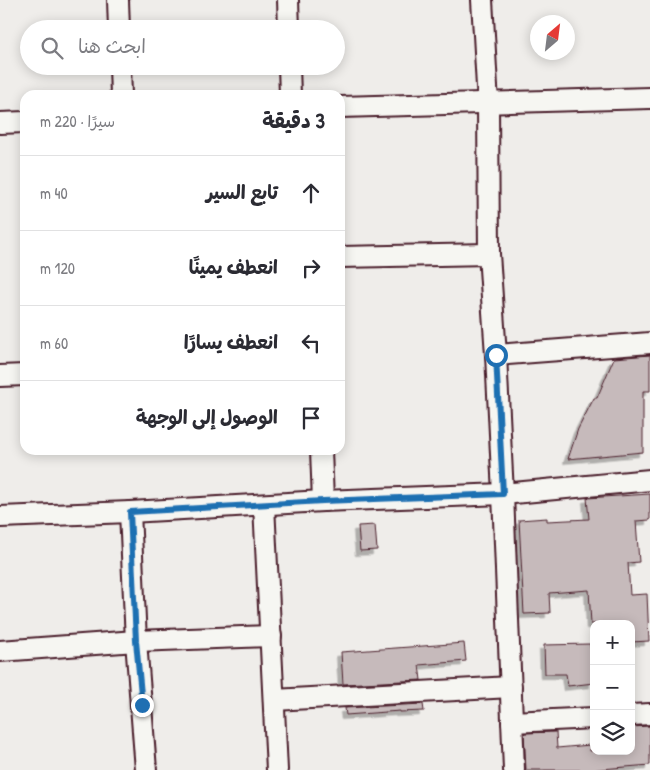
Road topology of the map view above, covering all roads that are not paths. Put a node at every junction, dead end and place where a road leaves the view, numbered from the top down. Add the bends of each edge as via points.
1 (118, 0) edge
2 (288, 0) edge
3 (482, 0) edge
4 (119, 20) edge
5 (288, 20) edge
6 (120, 75) edge
7 (289, 75) edge
8 (121, 90) edge
9 (290, 90) edge
10 (650, 98) edge
11 (488, 104) junction
12 (345, 107) edge
13 (20, 122) edge
14 (0, 123) edge
15 (490, 254) junction
16 (345, 257) edge
17 (650, 342) edge
18 (496, 355) junction
19 (20, 375) edge
20 (0, 376) edge
21 (321, 455) edge
22 (650, 480) edge
23 (503, 494) junction
24 (323, 501) junction
25 (264, 505) junction
26 (130, 512) junction
27 (0, 517) edge
28 (271, 636) junction
29 (136, 641) junction
30 (0, 651) edge
31 (511, 687) junction
32 (274, 700) junction
33 (650, 714) edge
34 (635, 715) edge
35 (590, 718) edge
36 (512, 722) junction
37 (146, 770) edge
38 (277, 770) edge
39 (514, 770) edge

1 - 4 street
2 - 5 street
3 - 11 street
6 - 8 street
7 - 9 street
10 - 11 street
11 - 12 street
11 - 15 street
13 - 14 street
15 - 16 street
15 - 18 street
17 - 18 street
18 - 23 street
19 - 20 street
21 - 24 street
22 - 23 street
23 - 24 street
23 - 31 street
24 - 25 street
25 - 26 street
25 - 28 street
26 - 27 street
26 - 29 street
28 - 29 street
28 - 32 street
29 - 30 street
29 - 37 street
31 - 32 street
31 - 36 street
32 - 38 street
33 - 34 street
35 - 36 street
36 - 39 street

